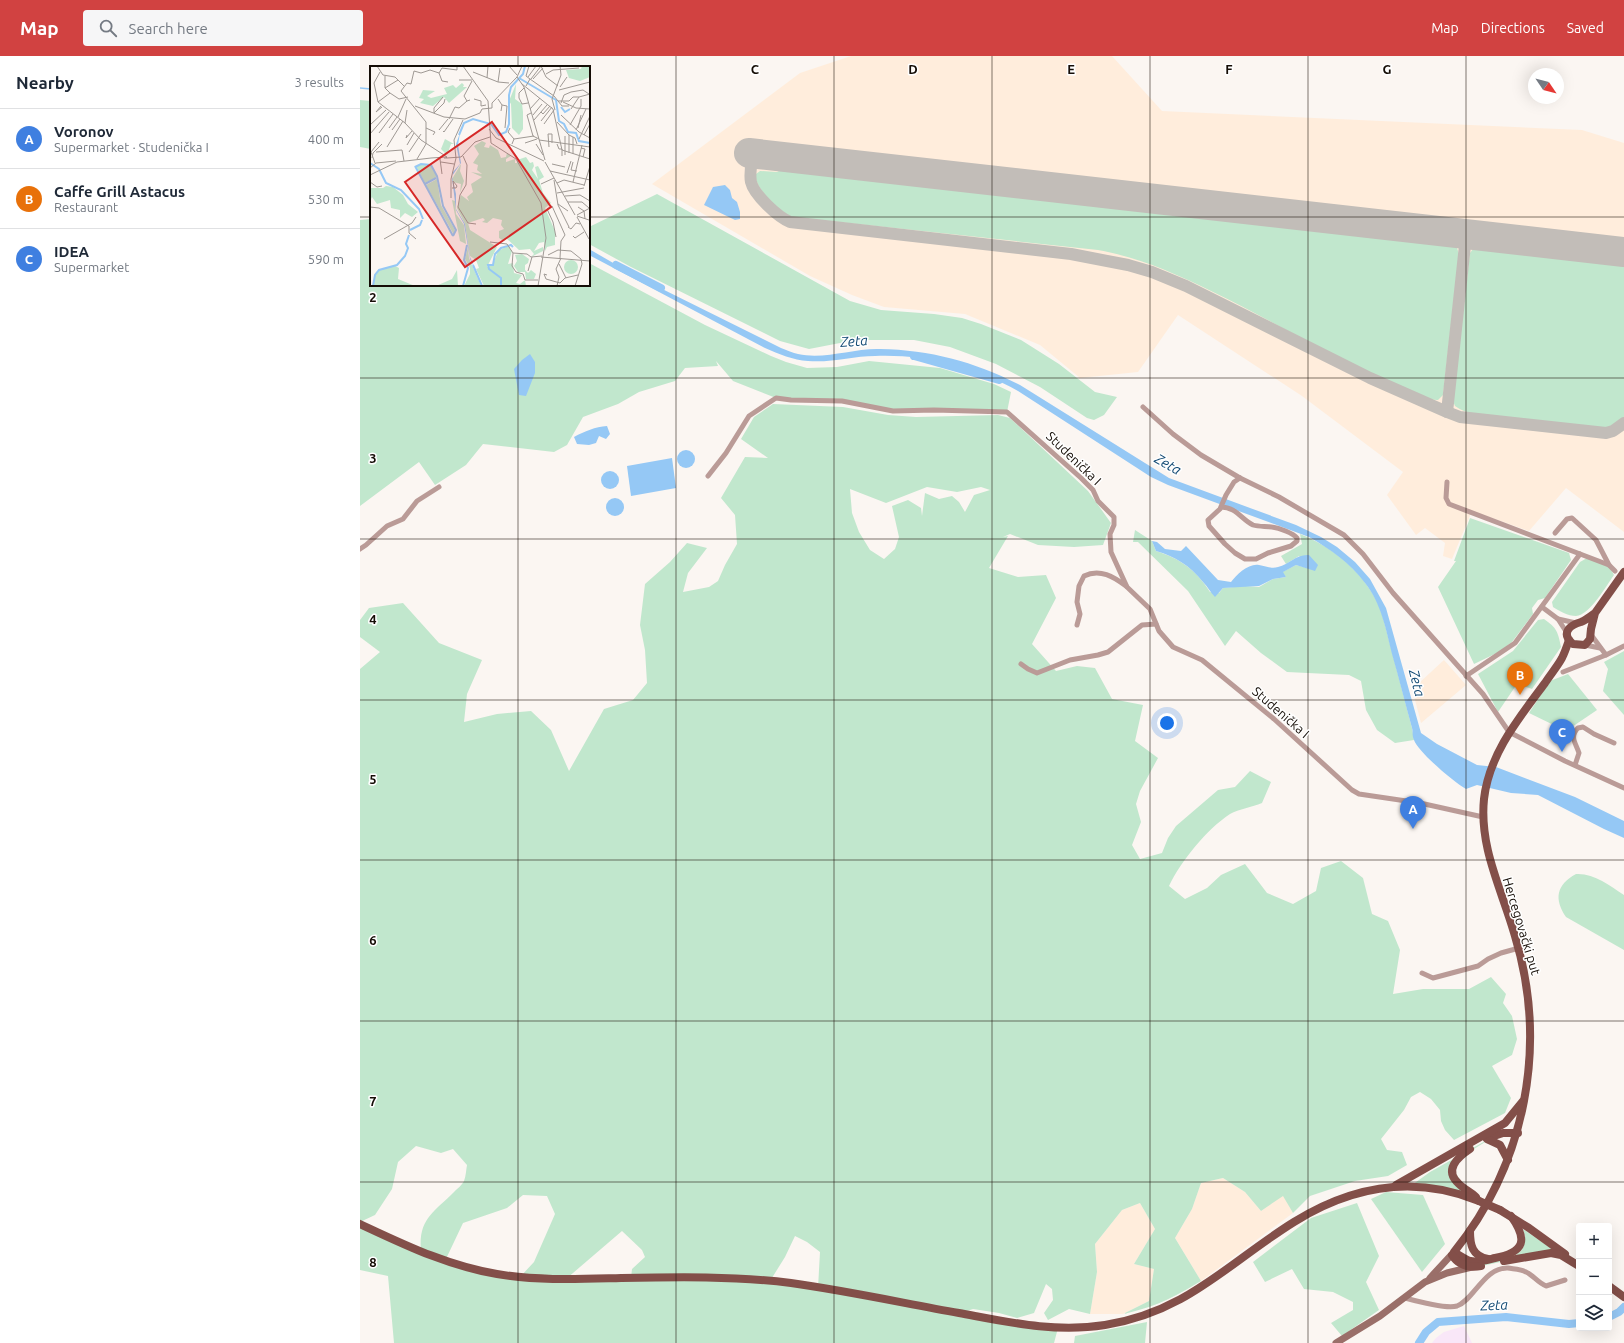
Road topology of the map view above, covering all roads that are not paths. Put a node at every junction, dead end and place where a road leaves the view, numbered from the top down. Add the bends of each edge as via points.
1 (1143, 407) dead end
2 (708, 476) dead end
3 (1240, 478) junction
4 (1447, 482) dead end
5 (439, 487) dead end
6 (1221, 506) junction
7 (1555, 533) dead end
8 (360, 549) edge
9 (1580, 554) junction
10 (1609, 565) junction
11 (1621, 573) edge
12 (1127, 587) junction
13 (1542, 607) junction
14 (1595, 613) junction
15 (1558, 619) junction
16 (1578, 622) junction
17 (1156, 624) junction
18 (1076, 625) dead end
19 (1591, 632) junction
20 (1568, 637) junction
21 (1581, 645) junction
22 (1624, 646) edge
23 (1600, 648) junction
24 (1606, 655) junction
25 (1562, 659) junction
26 (1021, 664) dead end
27 (1563, 672) dead end
28 (1466, 676) junction
29 (1509, 732) junction
30 (1614, 743) dead end
31 (1575, 765) junction
32 (1624, 788) edge
33 (1483, 817) junction
34 (1519, 948) junction
35 (1422, 973) dead end
36 (1525, 1099) junction
37 (1505, 1123) junction
38 (1518, 1133) junction
39 (1487, 1139) junction
40 (1508, 1160) junction
41 (1393, 1187) junction
42 (1479, 1201) junction
43 (1511, 1216) junction
44 (360, 1224) edge
45 (1470, 1231) junction
46 (1453, 1254) junction
47 (1488, 1260) junction
48 (1576, 1263) edge
49 (1576, 1263) edge
50 (1474, 1267) junction
51 (1565, 1280) dead end
52 (1425, 1282) junction
53 (1612, 1288) edge
54 (1624, 1297) edge
55 (1405, 1298) junction
56 (1336, 1343) edge

1 - 3 street via 1187,445
2 - 12 street, Studenička I via 733,443 749,416 776,398 842,401 893,411 1008,412 1081,478 1114,517 1110,548
3 - 6 street via 1234,482
3 - 28 street via 1344,535
4 - 9 street via 1446,498 1449,504
5 - 8 street via 417,500 403,519 387,526
6 - 6 street via 1239,514 1254,525 1273,527 1293,535 1297,541 1292,546 1256,559 1246,559 1225,544 1207,522
7 - 10 street via 1567,519 1572,518 1596,540
9 - 10 street
9 - 13 street
10 - 11 street
11 - 14 main road
12 - 17 street, Studenička I via 1150,609
12 - 18 street via 1107,574 1084,576 1079,586 1077,602 1080,614
13 - 15 street
13 - 28 street via 1515,643
14 - 16 main road
14 - 19 main road
15 - 16 street
15 - 20 street
16 - 19 main road
16 - 20 main road via 1569,628
17 - 26 street via 1142,625 1108,652 1098,655 1070,660 1037,673
17 - 33 street, Studenička I via 1173,647 1202,660 1274,719 1352,790 1359,794 1420,803
19 - 21 main road
19 - 23 street
20 - 21 main road via 1573,644
20 - 25 main road
21 - 23 street
21 - 25 main road
22 - 24 street
23 - 24 street
24 - 27 street
25 - 29 main road, Hercegovački put
28 - 29 street via 1483,694
29 - 31 street
29 - 33 main road, Hercegovački put via 1486,785
30 - 31 street via 1583,727 1578,728 1573,736 1579,753
31 - 32 street
33 - 34 main road, Hercegovački put via 1488,855
34 - 35 street via 1501,953 1478,966 1433,978
34 - 36 main road, Hercegovački put via 1527,982 1530,1016
36 - 37 main road
36 - 38 main road, Hercegovački put
37 - 38 main road
37 - 41 main road
38 - 39 main road via 1503,1133
38 - 40 main road, Hercegovački put
39 - 40 main road via 1500,1145
39 - 42 main road via 1459,1157 1452,1168 1457,1182
40 - 45 main road, Hercegovački put via 1499,1182
41 - 42 main road via 1417,1186 1438,1189
41 - 44 main road via 1356,1194 1306,1214 1198,1290 1166,1307 1125,1321 1074,1328 1045,1328 836,1290 770,1281 708,1277 553,1279 503,1275 470,1269 440,1259
42 - 43 main road, bridge
43 - 47 main road via 1521,1232 1520,1245 1510,1254
43 - 48 main road
45 - 46 main road, Hercegovački put
45 - 47 main road via 1474,1252
46 - 47 main road via 1473,1262
46 - 50 main road via 1461,1264
46 - 52 main road
49 - 50 main road via 1561,1255 1548,1253
50 - 52 main road via 1447,1273
51 - 55 street via 1546,1286 1526,1272 1505,1268 1491,1273 1462,1303 1455,1306
52 - 55 main road
53 - 54 main road
55 - 56 main road

